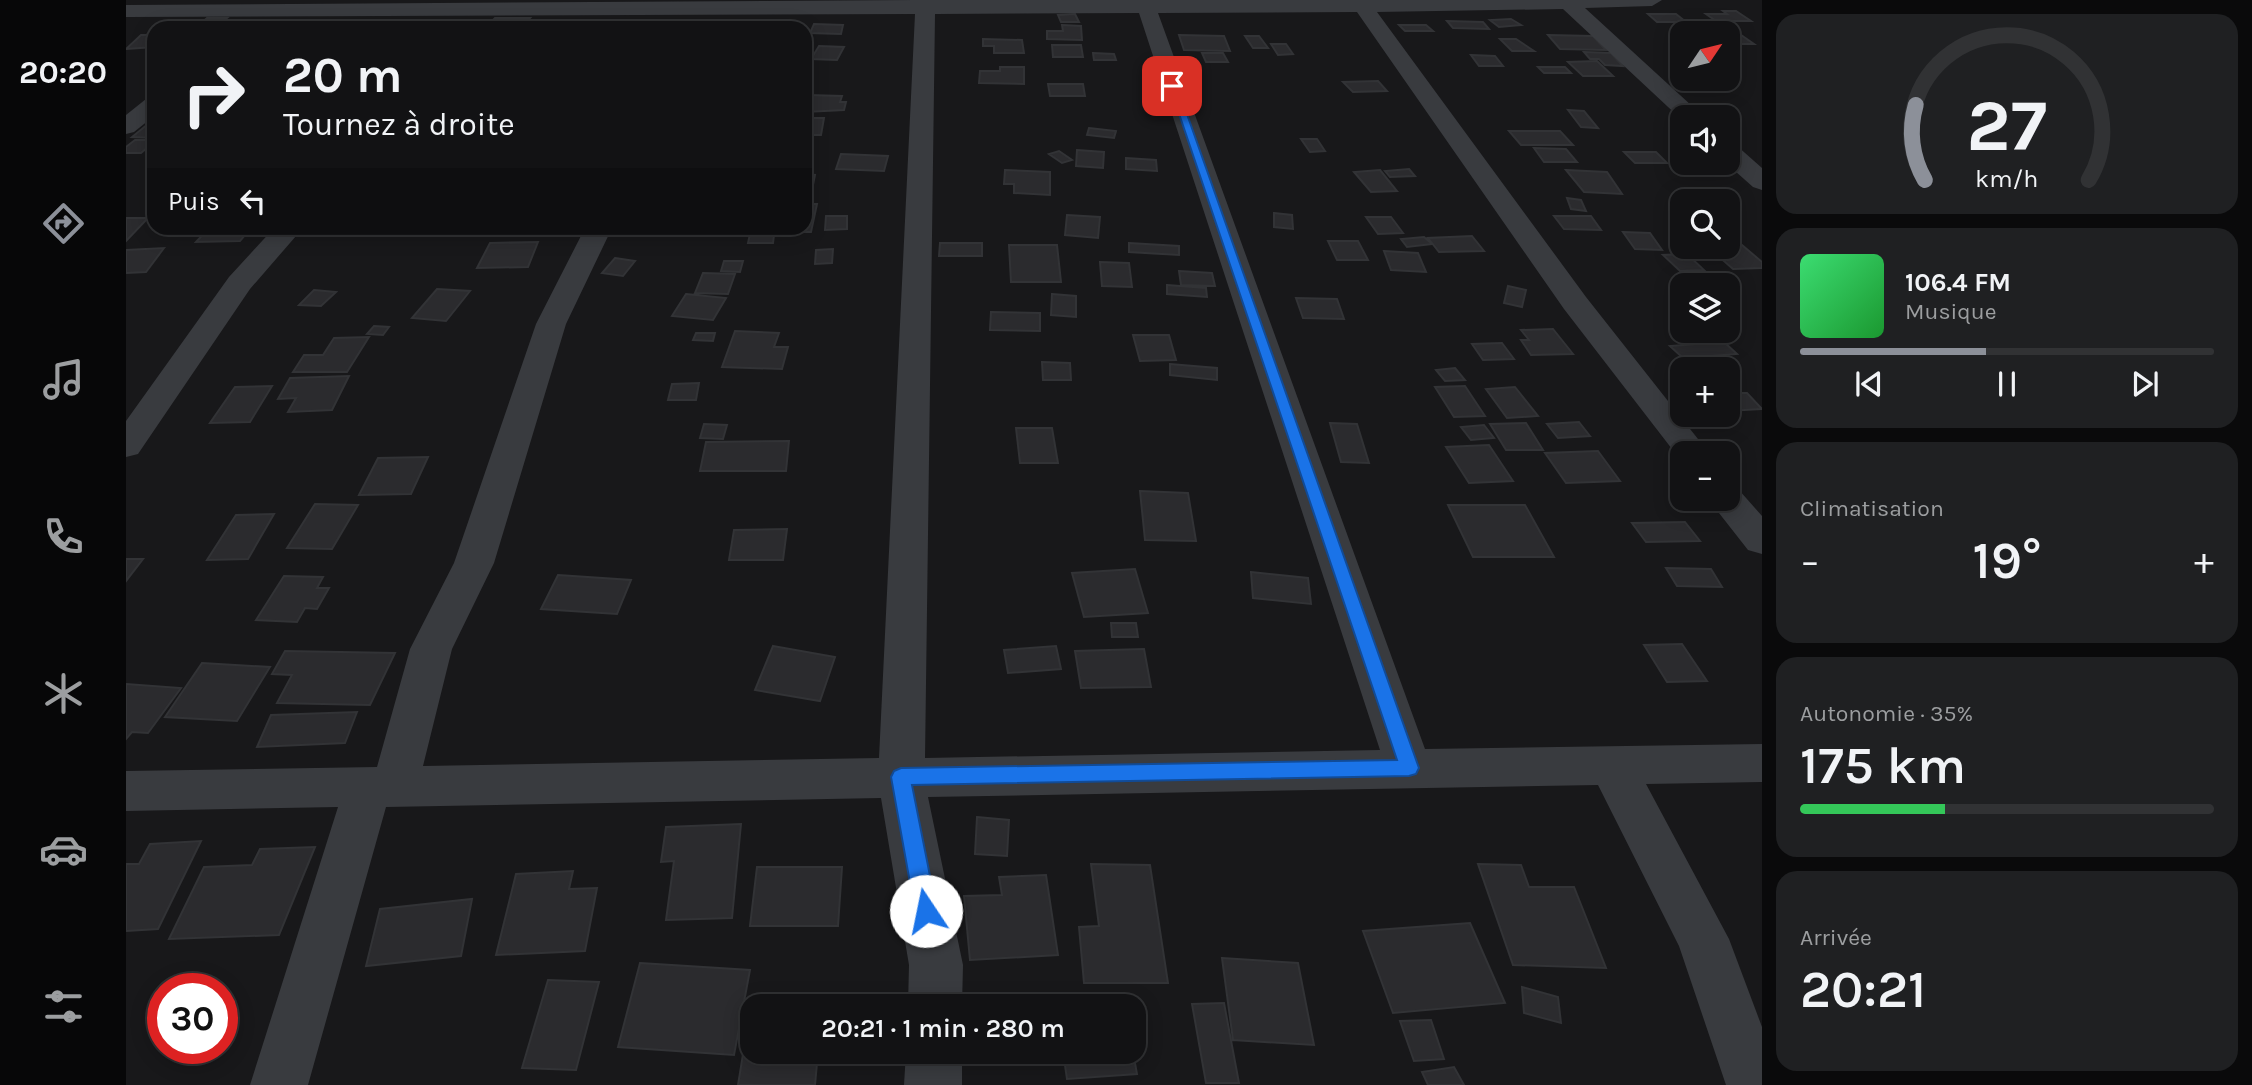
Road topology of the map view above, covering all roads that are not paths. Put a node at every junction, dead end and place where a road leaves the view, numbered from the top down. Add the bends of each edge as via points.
1 (1652, 0) edge
2 (1359, 2) edge
3 (1567, 2) edge
4 (924, 4) edge
5 (1144, 4) edge
6 (273, 5) edge
7 (487, 6) edge
8 (126, 11) edge
9 (700, 13) edge
10 (254, 21) edge
11 (474, 21) edge
12 (1679, 105) edge
13 (147, 110) edge
14 (126, 127) edge
15 (1740, 162) edge
16 (1762, 182) edge
17 (283, 235) edge
18 (595, 235) edge
19 (1682, 441) edge
20 (126, 446) edge
21 (1736, 511) edge
22 (1762, 541) edge
23 (1762, 763) edge
24 (1611, 765) junction
25 (1409, 768) junction
26 (901, 777) junction
27 (381, 786) junction
28 (126, 790) edge
29 (935, 994) edge
30 (934, 1064) edge
31 (279, 1085) edge
32 (933, 1085) edge
33 (1755, 1085) edge

1 - 3 street
2 - 3 street
2 - 5 street
2 - 19 street via 1566,292
3 - 12 street
4 - 5 street
4 - 9 street
4 - 26 street
5 - 25 street
6 - 7 street
6 - 8 street
6 - 10 street
7 - 9 street
7 - 11 street
13 - 14 street
15 - 16 street
17 - 20 street via 239,284
18 - 27 street via 551,324 474,563 431,649
21 - 22 street
23 - 24 street
24 - 25 street
24 - 33 street via 1703,939
25 - 26 street
26 - 27 street
26 - 29 street via 936,965
27 - 28 street
27 - 31 street
30 - 32 street

